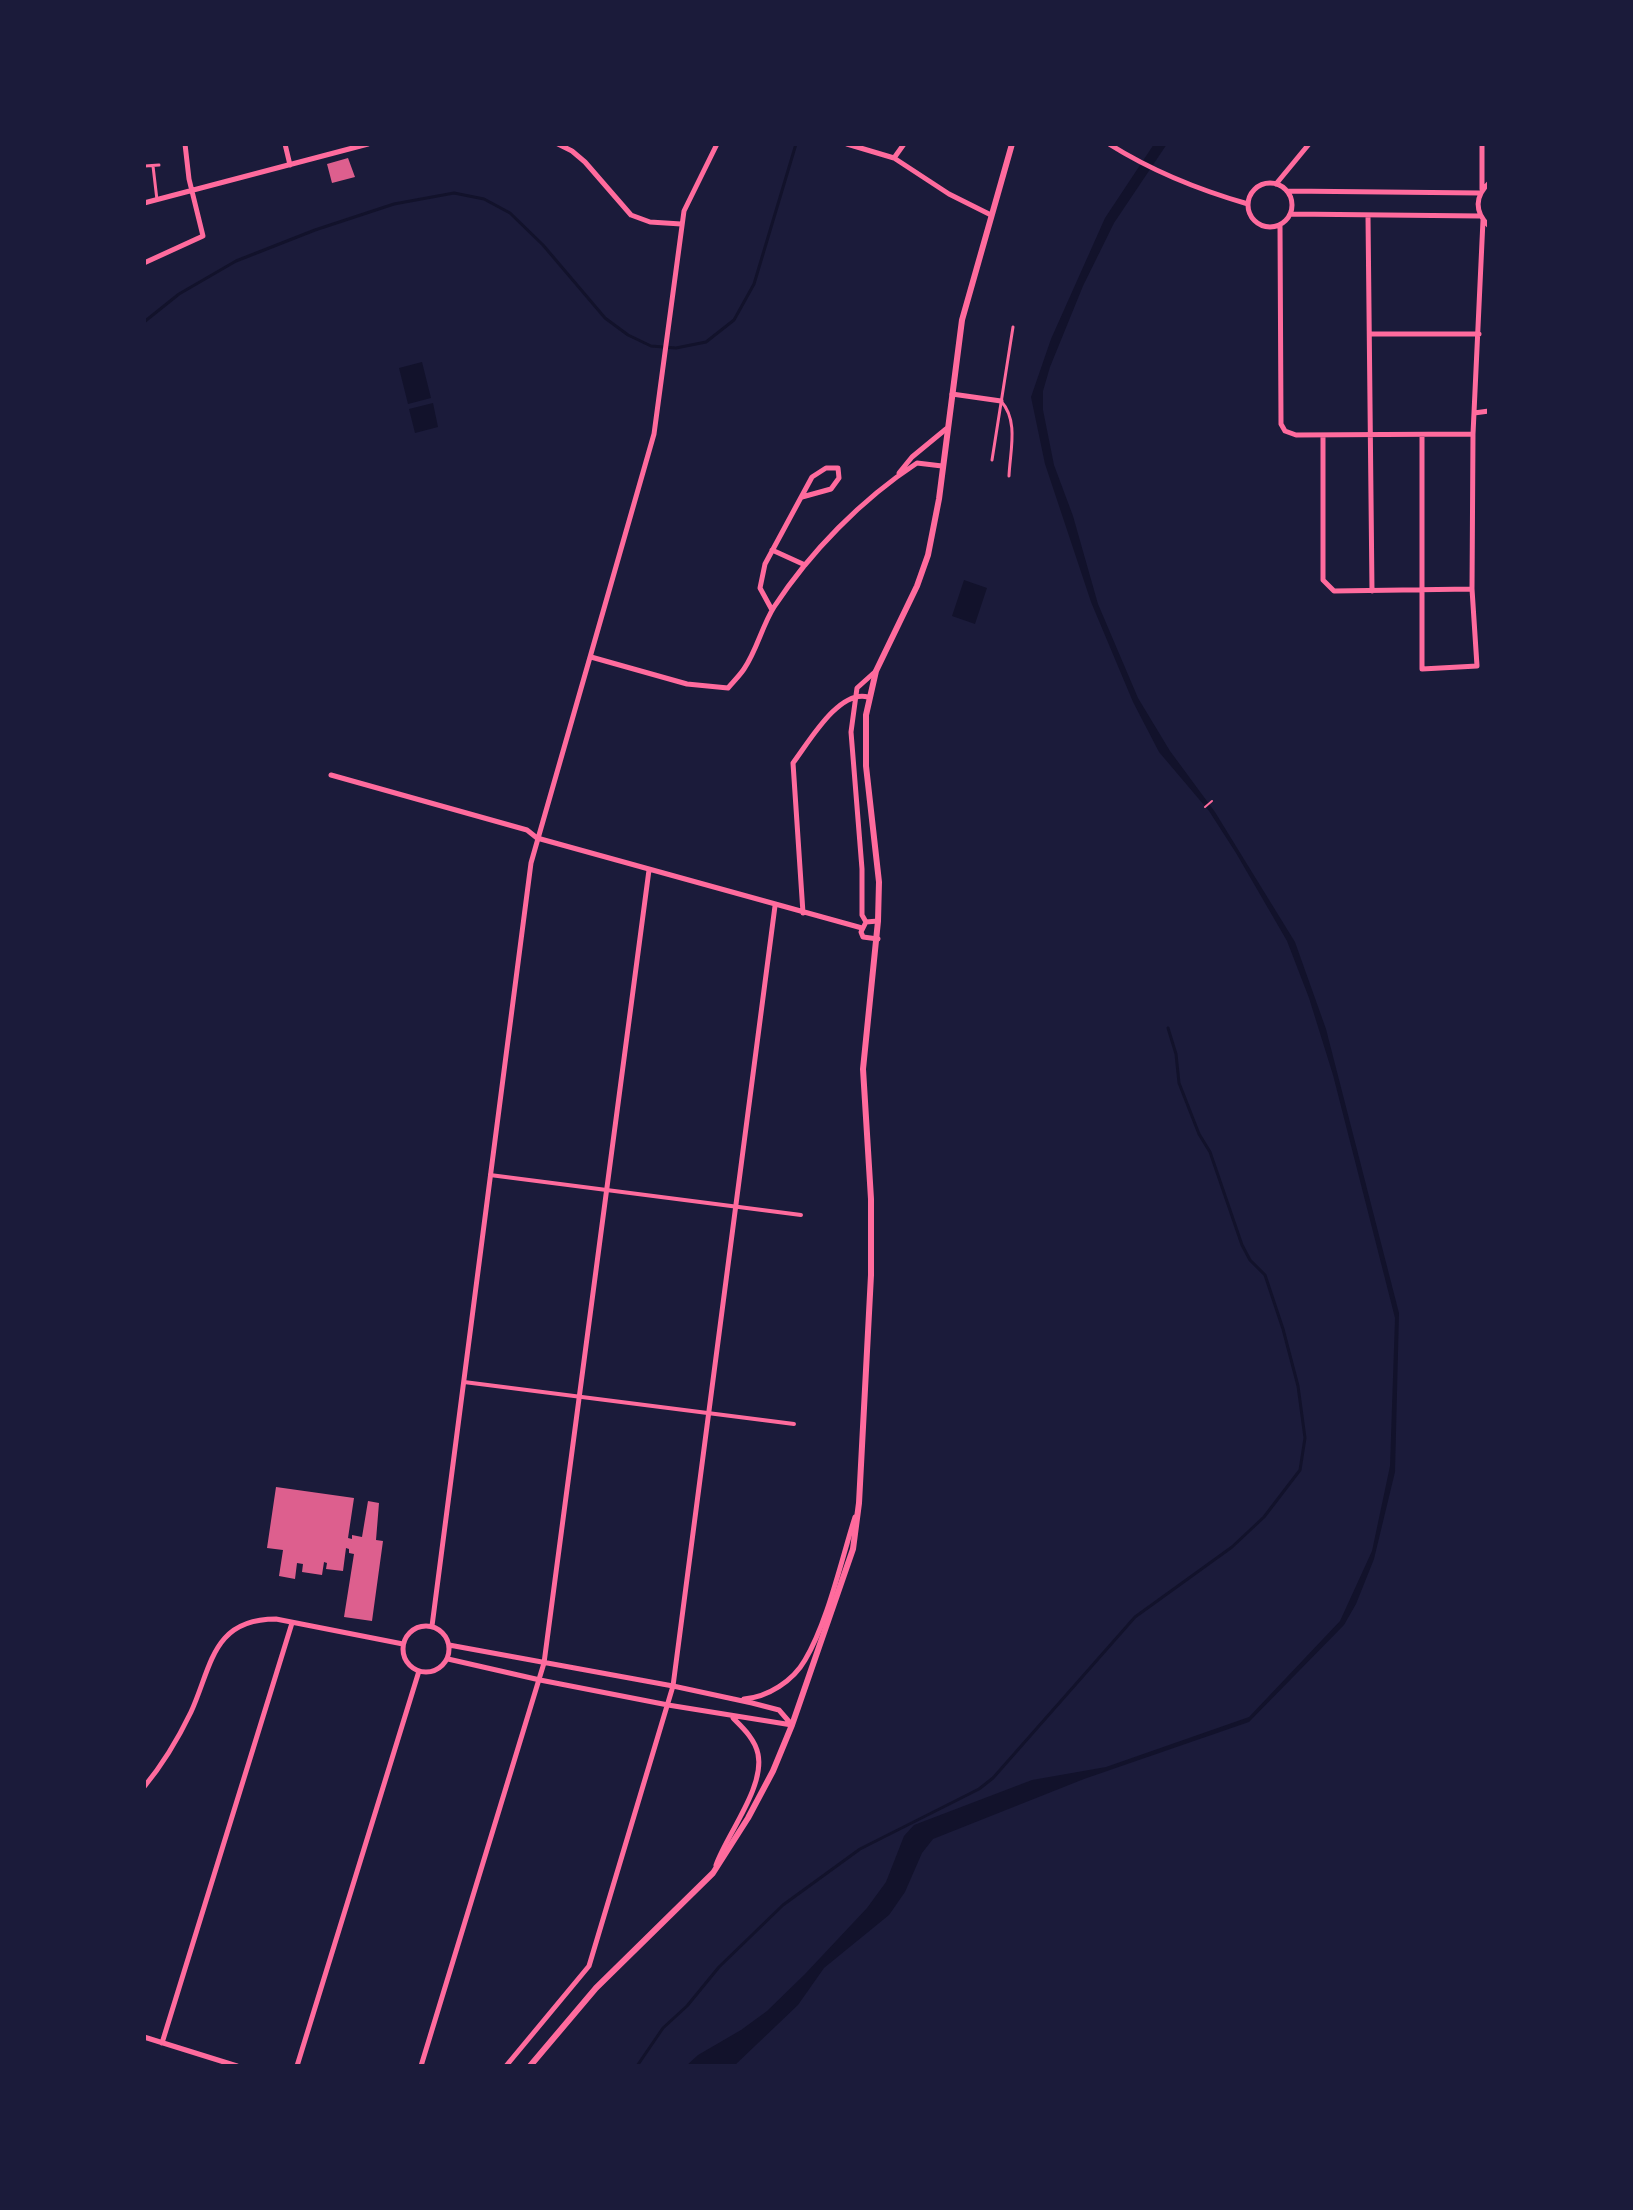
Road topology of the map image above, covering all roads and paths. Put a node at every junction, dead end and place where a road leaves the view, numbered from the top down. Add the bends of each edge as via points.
1 (185, 144) edge
2 (285, 144) edge
3 (368, 144) edge
4 (558, 144) edge
5 (575, 144) edge
6 (717, 144) edge
7 (847, 144) edge
8 (904, 144) edge
9 (1012, 144) edge
10 (1109, 144) edge
11 (1309, 144) edge
12 (1482, 144) edge
13 (572, 151) junction
14 (894, 158) junction
15 (159, 165) dead end
16 (290, 165) junction
17 (145, 166) edge
18 (153, 166) junction
19 (1489, 183) edge
20 (1276, 184) junction
21 (192, 191) junction
22 (1287, 191) junction
23 (1481, 191) junction
24 (157, 200) junction
25 (144, 203) edge
26 (1248, 204) junction
27 (1291, 214) junction
28 (991, 215) junction
29 (1368, 216) junction
30 (1482, 218) junction
31 (681, 224) junction
32 (1280, 225) junction
33 (1489, 226) edge
34 (144, 263) edge
35 (1013, 327) dead end
36 (1370, 334) junction
37 (1479, 334) junction
38 (951, 394) junction
39 (1001, 401) junction
40 (1489, 411) edge
41 (1474, 413) junction
42 (946, 429) junction
43 (1473, 434) junction
44 (1323, 435) junction
45 (1371, 435) junction
46 (1422, 435) junction
47 (992, 460) dead end
48 (942, 466) junction
49 (1009, 476) dead end
50 (896, 477) junction
51 (802, 497) junction
52 (772, 550) junction
53 (805, 565) junction
54 (1472, 589) junction
55 (1421, 590) junction
56 (1372, 591) junction
57 (772, 610) junction
58 (591, 657) junction
59 (876, 671) junction
60 (855, 696) junction
61 (868, 697) junction
62 (331, 775) dead end
63 (1212, 801) dead end
64 (1205, 807) dead end
65 (537, 838) junction
66 (649, 870) junction
67 (775, 906) junction
68 (803, 913) junction
69 (878, 921) junction
70 (864, 925) junction
71 (878, 939) junction
72 (490, 1175) junction
73 (606, 1190) junction
74 (737, 1207) junction
75 (801, 1215) dead end
76 (464, 1382) junction
77 (579, 1397) junction
78 (709, 1413) junction
79 (794, 1424) dead end
80 (859, 1503) junction
81 (292, 1623) junction
82 (432, 1626) junction
83 (403, 1644) junction
84 (449, 1645) junction
85 (448, 1659) junction
86 (544, 1663) junction
87 (419, 1671) junction
88 (540, 1680) junction
89 (673, 1686) junction
90 (735, 1699) junction
91 (668, 1705) junction
92 (732, 1717) junction
93 (792, 1725) junction
94 (144, 1787) edge
95 (713, 1873) junction
96 (144, 2037) edge
97 (162, 2043) junction
98 (237, 2066) edge
99 (297, 2066) edge
100 (421, 2066) edge
101 (506, 2066) edge
102 (530, 2066) edge

1 - 21 street
2 - 16 street
3 - 16 street
4 - 13 street
5 - 13 street
6 - 31 street
7 - 14 street
8 - 14 street
9 - 28 street
10 - 26 street via 1157,171
11 - 20 street
12 - 23 street
13 - 31 street via 631,215
14 - 28 street
15 - 18 lane
16 - 21 street
17 - 18 lane
18 - 24 lane
19 - 23 street
20 - 22 street
20 - 26 street via 1257,187
21 - 24 street
21 - 34 street via 203,236
22 - 23 street
22 - 27 street
23 - 30 street
24 - 25 street
26 - 32 street via 1258,224
27 - 29 street
27 - 32 street
28 - 38 street via 964,312
29 - 30 street
29 - 36 street
30 - 33 street
30 - 37 street
31 - 58 street via 657,420
32 - 44 street via 1281,424 1296,435
35 - 39 lane
36 - 37 street
36 - 45 street
37 - 41 street
38 - 39 street
38 - 42 street
39 - 47 lane
39 - 49 lane via 1012,421
40 - 41 street
41 - 43 street
42 - 48 street
42 - 50 street
43 - 46 street
43 - 54 street
44 - 45 street
44 - 56 street via 1323,580 1334,591
45 - 46 street
45 - 56 street
46 - 55 street
48 - 50 street via 917,463
48 - 59 street via 923,570
50 - 53 street
51 - 51 street via 831,489 839,478 838,468 814,476
51 - 52 street
52 - 53 street
52 - 57 street via 760,588
53 - 57 street
54 - 55 street
54 - 55 street via 1477,666 1422,669
55 - 56 street
57 - 58 street via 745,668 728,688 687,684
58 - 65 street
59 - 60 street
59 - 61 street
60 - 61 street
60 - 68 street via 837,706 793,763
60 - 70 street via 851,732
61 - 69 street via 866,766 879,882
62 - 65 street via 527,830
63 - 64 path
65 - 66 street
65 - 72 street
66 - 67 street
66 - 73 street
67 - 68 street
67 - 74 street
68 - 70 street
69 - 70 street
69 - 71 street
70 - 71 street via 863,937
71 - 80 street via 863,1069 872,1225
72 - 73 street
72 - 76 street
73 - 74 street
73 - 77 street
74 - 75 street
74 - 78 street
76 - 77 street
76 - 82 street
77 - 78 street
77 - 86 street
78 - 79 street
78 - 89 street
80 - 90 street via 806,1659 775,1689 757,1698
80 - 93 street via 853,1549
81 - 83 street
81 - 94 street via 261,1619 237,1627 217,1646 187,1720
81 - 97 street
82 - 83 street via 414,1629
82 - 84 street via 444,1633
83 - 87 street via 406,1660
84 - 85 street
84 - 86 street
85 - 87 street via 435,1670
85 - 88 street
86 - 88 street
86 - 89 street
87 - 99 street
88 - 91 street
88 - 100 street
89 - 90 street
89 - 91 street
90 - 93 street via 779,1710
91 - 92 street
91 - 101 street via 589,1966
92 - 93 street
92 - 95 street via 750,1735 758,1753 758,1773
93 - 95 street via 748,1818
95 - 102 street via 596,1988
96 - 97 street
97 - 98 street

